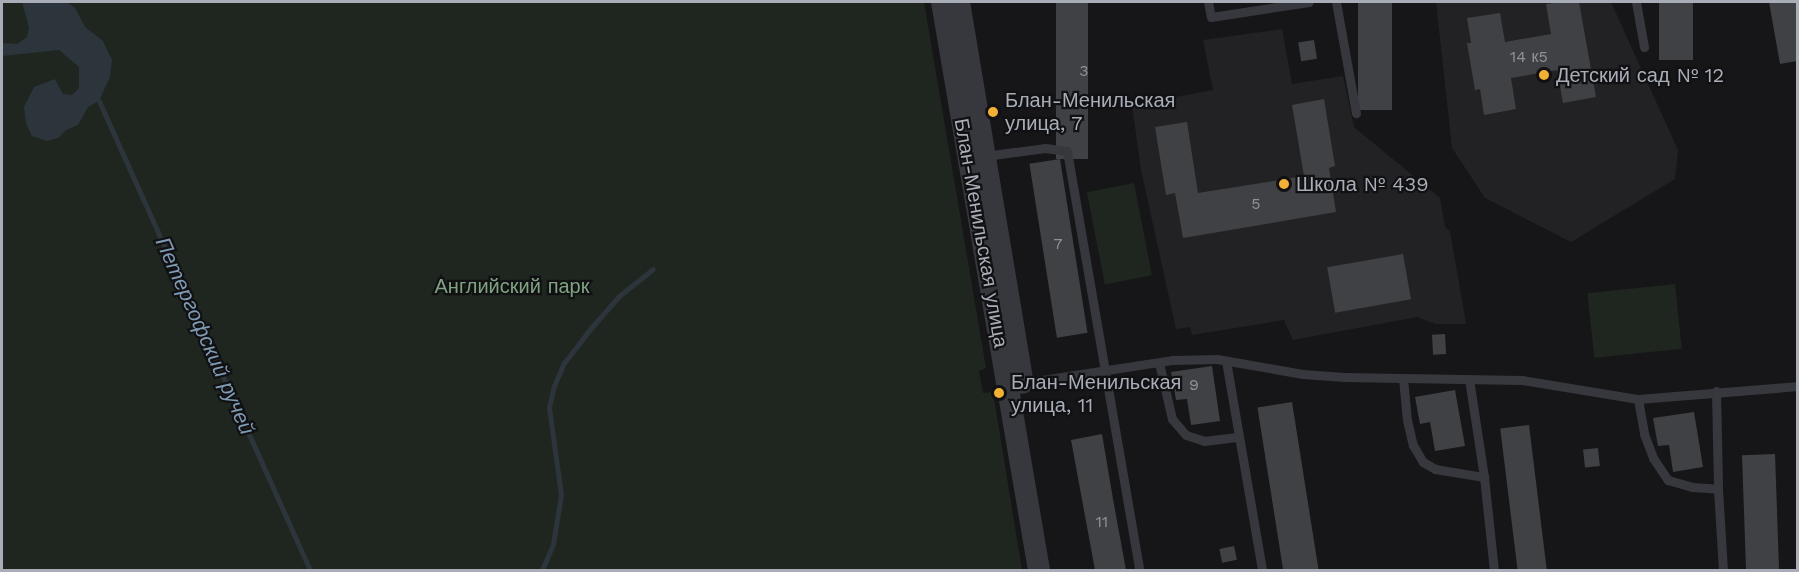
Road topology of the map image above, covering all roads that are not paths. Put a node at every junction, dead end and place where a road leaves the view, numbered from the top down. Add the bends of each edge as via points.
1 (942, 2) edge
2 (959, 2) edge
3 (1209, 2) edge
4 (1309, 2) edge
5 (1336, 2) edge
6 (1636, 2) edge
7 (1644, 47) dead end
8 (1356, 113) dead end
9 (977, 158) junction
10 (1226, 361) junction
11 (1159, 363) junction
12 (1102, 369) junction
13 (1403, 378) junction
14 (1469, 379) junction
15 (1015, 384) junction
16 (1797, 386) edge
17 (1716, 391) junction
18 (1638, 399) junction
19 (1239, 437) junction
20 (1484, 477) junction
21 (1718, 489) junction
22 (1039, 570) edge
23 (1054, 570) edge
24 (1139, 570) edge
25 (1262, 570) edge
26 (1494, 570) edge
27 (1723, 570) edge

1 - 9 street, Блан-Менильская улица
2 - 9 street, Блан-Менильская улица
3 - 4 lane via 1211,17
5 - 8 lane
6 - 7 lane
9 - 12 lane via 1045,148 1067,151
9 - 15 street, Блан-Менильская улица
10 - 11 lane
10 - 13 lane via 1303,374
10 - 19 lane
11 - 12 lane
11 - 19 lane via 1172,419 1186,435 1204,441
12 - 15 lane
12 - 24 lane
13 - 14 lane
13 - 20 lane via 1407,420 1413,445 1423,462 1435,469
14 - 18 lane via 1522,380
14 - 20 lane
15 - 22 street, Блан-Менильская улица
15 - 23 street, Блан-Менильская улица
16 - 17 lane
17 - 18 lane
17 - 21 lane
18 - 21 lane via 1644,434 1653,458 1668,480
19 - 25 lane
20 - 26 lane
21 - 27 lane

